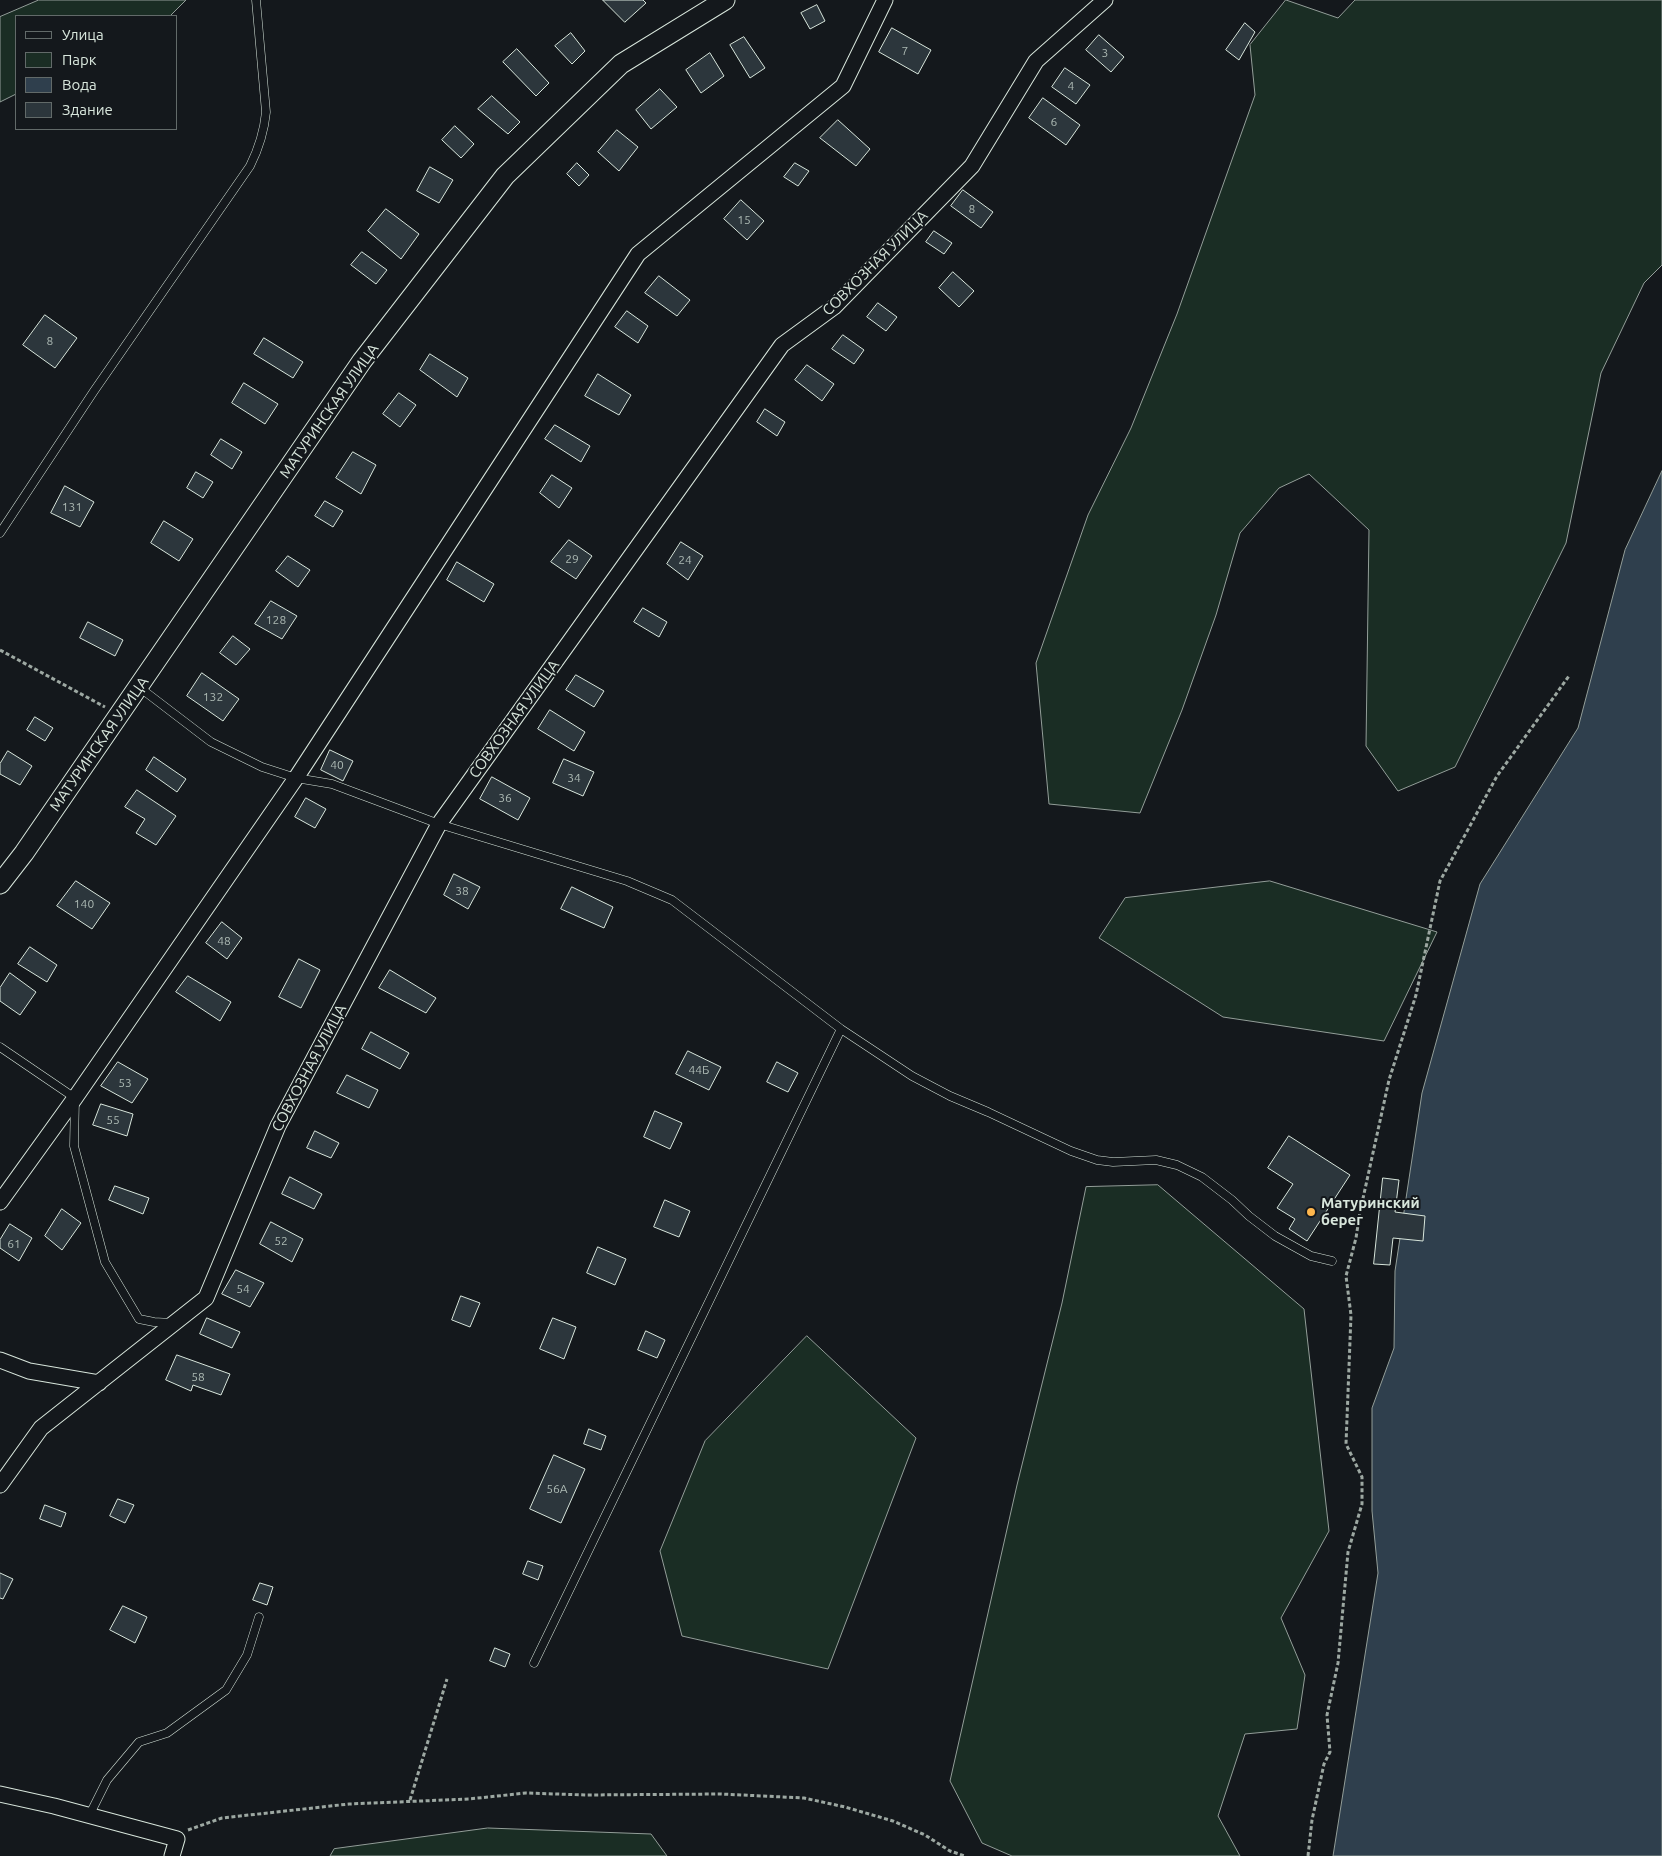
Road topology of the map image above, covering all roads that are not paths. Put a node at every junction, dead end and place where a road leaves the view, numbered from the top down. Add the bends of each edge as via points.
1 (256, 0) edge
2 (725, 0) edge
3 (885, 0) edge
4 (1105, 0) edge
5 (0, 533) edge
6 (139, 687) junction
7 (296, 778) junction
8 (439, 824) junction
9 (0, 884) edge
10 (841, 1029) junction
11 (0, 1047) edge
12 (75, 1098) junction
13 (0, 1202) edge
14 (1332, 1261) dead end
15 (174, 1323) junction
16 (0, 1360) edge
17 (99, 1383) junction
18 (0, 1485) edge
19 (259, 1617) dead end
20 (534, 1663) dead end
21 (0, 1794) edge
22 (89, 1816) junction
23 (172, 1856) edge

1 - 5 lane via 266,112 260,146 250,166
2 - 6 street, МАТУРИНСКАЯ УЛИЦА via 621,64 505,176 362,361
3 - 7 street via 843,86 638,254
4 - 8 street, СОВХОЗНАЯ УЛИЦА via 1036,61 972,166 834,307 782,345
6 - 7 lane via 211,742 262,767
6 - 9 street, МАТУРИНСКАЯ УЛИЦА
7 - 8 lane via 332,784
7 - 12 street
8 - 10 lane via 627,881 672,900
8 - 15 street, СОВХОЗНАЯ УЛИЦА via 278,1126 206,1298
10 - 14 lane via 912,1076 1071,1151 1113,1162 1156,1160 1202,1177 1275,1236 1311,1256
10 - 20 lane
11 - 12 lane
12 - 13 street
12 - 15 lane via 74,1146 105,1262 139,1319
15 - 17 street, СОВХОЗНАЯ УЛИЦА
16 - 17 street via 29,1371
17 - 18 street, СОВХОЗНАЯ УЛИЦА via 41,1428
19 - 22 lane via 247,1655 226,1690 167,1733 139,1742 107,1780
21 - 22 street
22 - 23 street via 177,1839

